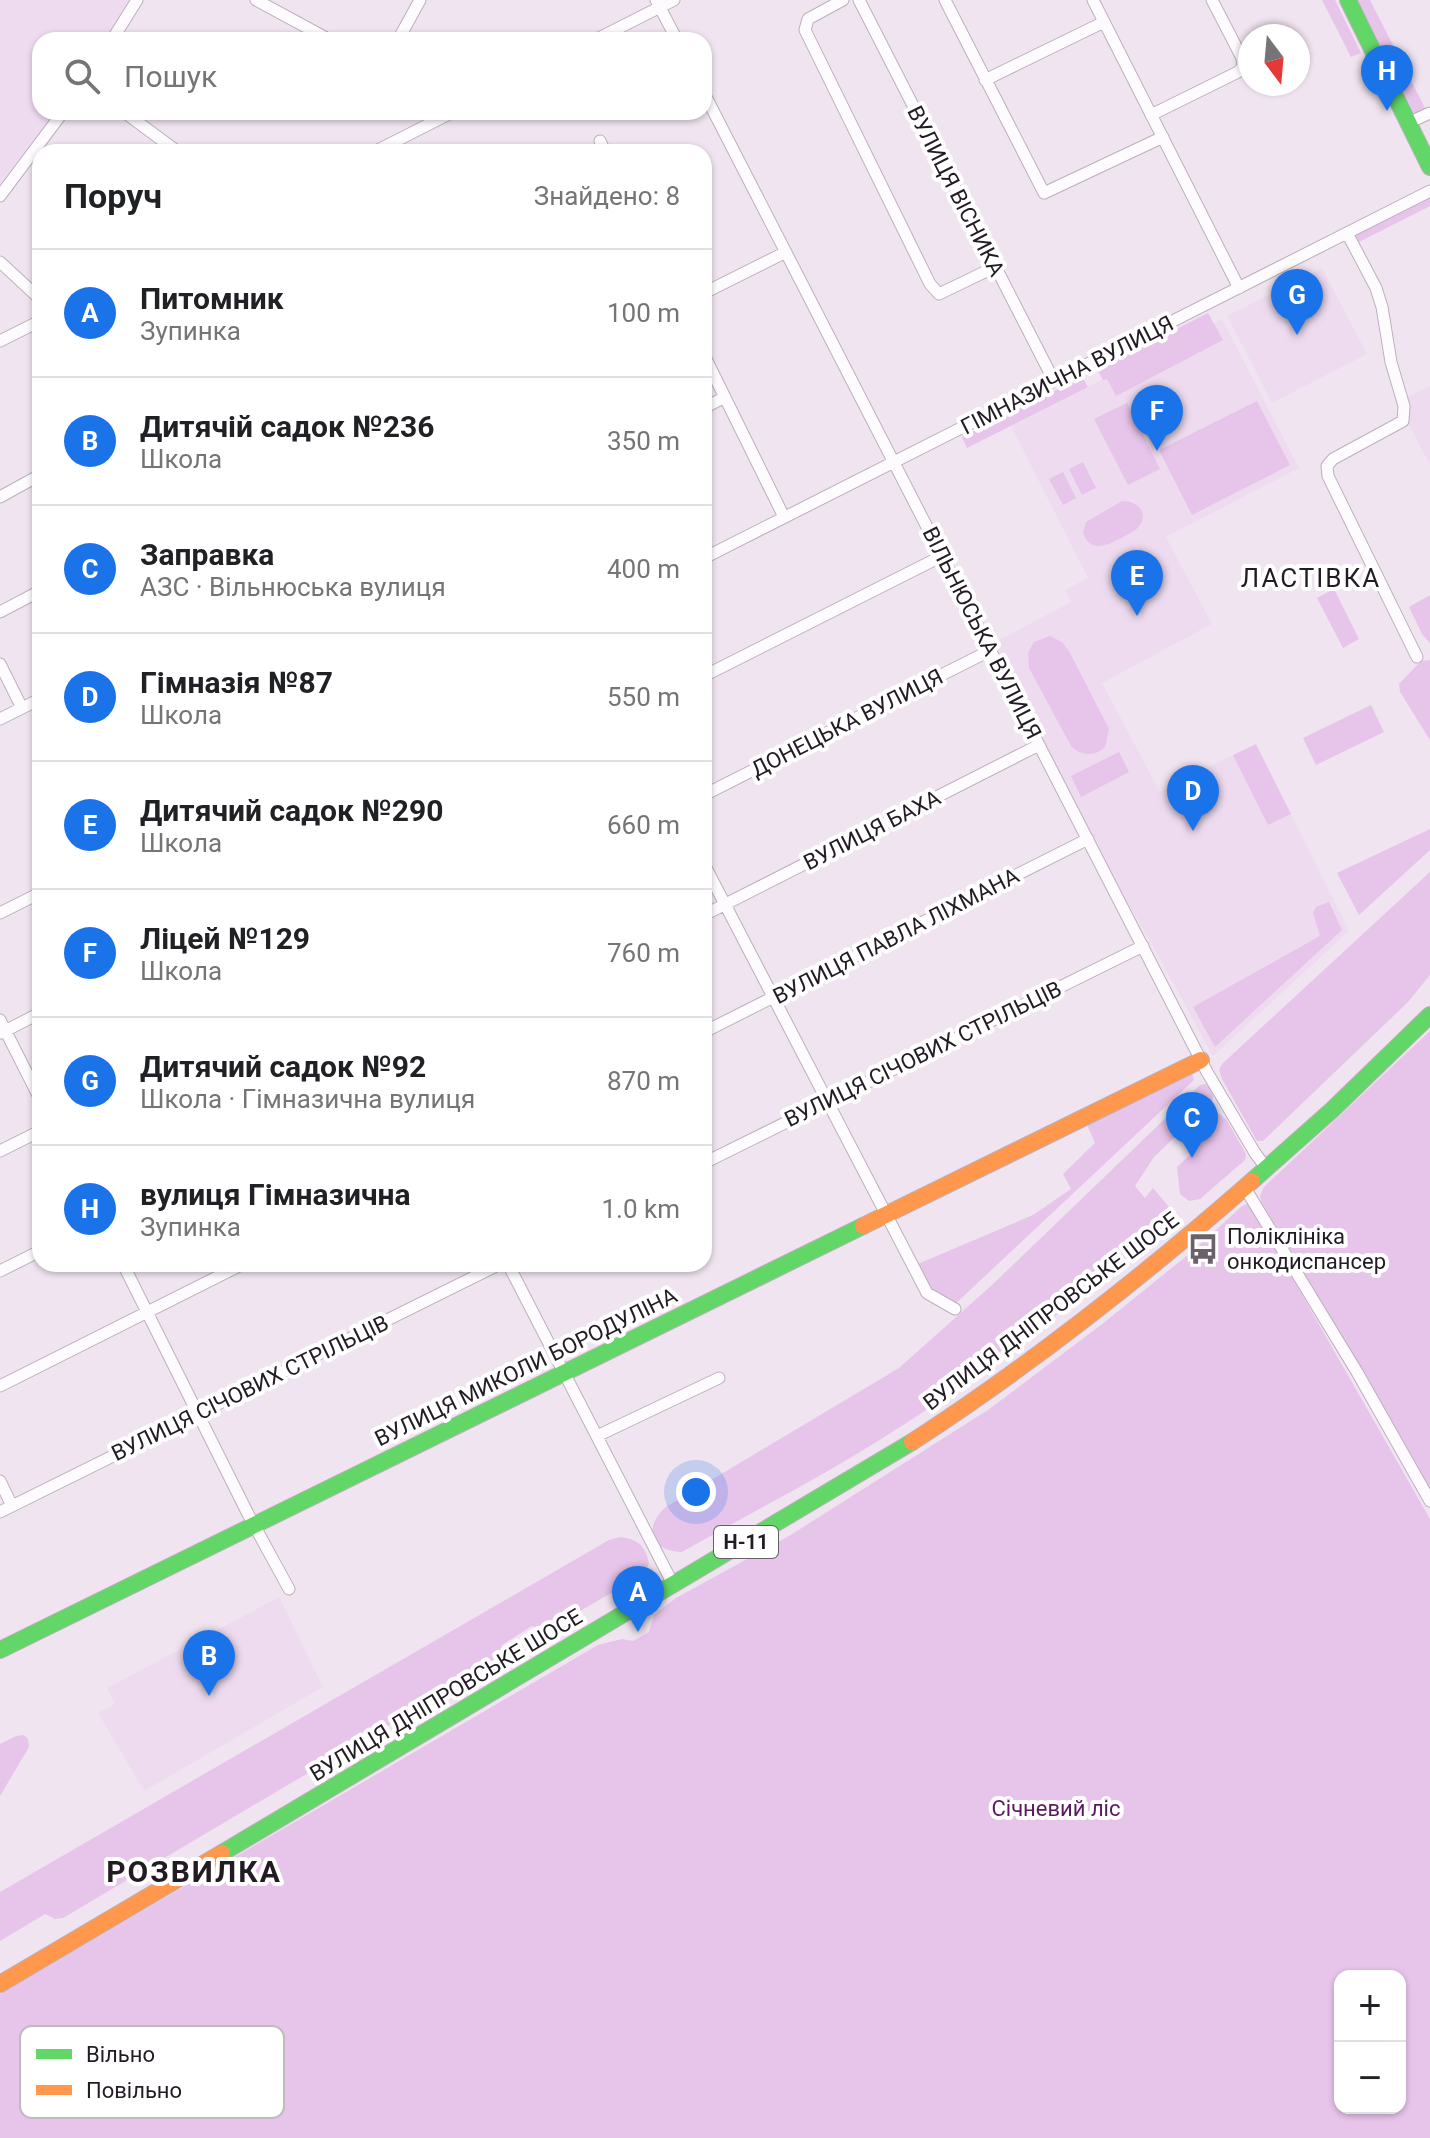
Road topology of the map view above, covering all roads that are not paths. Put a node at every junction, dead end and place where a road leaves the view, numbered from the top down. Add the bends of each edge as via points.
1 (137, 0) edge
2 (256, 0) edge
3 (289, 0) edge
4 (420, 0) edge
5 (674, 0) edge
6 (843, 0) edge
7 (859, 0) edge
8 (945, 0) edge
9 (1093, 0) edge
10 (1212, 0) edge
11 (1348, 0) edge
12 (658, 4) edge
13 (282, 14) junction
14 (1104, 22) junction
15 (117, 32) edge
16 (315, 32) edge
17 (402, 32) edge
18 (609, 32) edge
19 (673, 32) edge
20 (985, 80) junction
21 (712, 109) edge
22 (1430, 113) edge
23 (1151, 115) junction
24 (57, 120) edge
25 (135, 120) edge
26 (433, 120) edge
27 (1408, 123) junction
28 (1163, 137) junction
29 (39, 144) edge
30 (167, 144) edge
31 (389, 144) edge
32 (32, 153) edge
33 (1430, 167) edge
34 (1430, 191) edge
35 (0, 196) edge
36 (1347, 233) junction
37 (786, 252) junction
38 (0, 262) edge
39 (995, 267) junction
40 (1239, 288) junction
41 (712, 289) edge
42 (32, 292) edge
43 (32, 325) edge
44 (0, 341) edge
45 (712, 371) edge
46 (1054, 381) junction
47 (725, 397) junction
48 (712, 404) edge
49 (894, 462) junction
50 (32, 479) edge
51 (0, 497) edge
52 (784, 517) junction
53 (712, 554) edge
54 (942, 556) junction
55 (32, 595) edge
56 (0, 612) edge
57 (991, 650) junction
58 (1417, 657) dead end
59 (0, 664) edge
60 (712, 672) edge
61 (32, 703) edge
62 (22, 708) junction
63 (0, 719) edge
64 (1039, 745) junction
65 (712, 791) edge
66 (1088, 839) junction
67 (712, 879) edge
68 (32, 897) edge
69 (725, 904) junction
70 (712, 911) edge
71 (0, 913) edge
72 (1143, 946) junction
73 (773, 997) junction
74 (1430, 1015) edge
75 (32, 1016) edge
76 (2, 1028) edge
77 (712, 1028) edge
78 (1201, 1060) junction
79 (32, 1084) edge
80 (828, 1102) junction
81 (32, 1135) edge
82 (0, 1151) edge
83 (712, 1159) edge
84 (1267, 1169) junction
85 (1245, 1188) junction
86 (886, 1215) junction
87 (32, 1255) edge
88 (0, 1271) edge
89 (127, 1272) edge
90 (227, 1272) edge
91 (484, 1272) edge
92 (512, 1272) edge
93 (955, 1309) dead end
94 (147, 1312) junction
95 (564, 1372) junction
96 (719, 1378) dead end
97 (0, 1386) edge
98 (198, 1413) junction
99 (597, 1436) junction
100 (0, 1481) edge
101 (1430, 1501) edge
102 (12, 1506) junction
103 (0, 1512) edge
104 (255, 1525) junction
105 (674, 1586) junction
106 (289, 1589) dead end
107 (0, 1650) edge
108 (0, 1984) edge

1 - 15 street
2 - 13 street
3 - 13 street
4 - 17 street
5 - 12 street
6 - 39 street via 808,19 805,30 930,284 939,294
7 - 39 street, ВУЛИЦЯ ВІСНИКА
8 - 20 street
9 - 14 street
10 - 23 street via 1243,67
11 - 27 main road
12 - 18 street
12 - 19 street
13 - 16 street
14 - 20 street
14 - 23 street
20 - 28 street via 1044,193
21 - 37 street, ВІЛЬНЮСЬКА ВУЛИЦЯ
22 - 27 street
23 - 28 street
24 - 29 street
25 - 30 street
26 - 31 street
27 - 33 main road
28 - 40 street
32 - 35 street
34 - 36 street, ГІМНАЗИЧНА ВУЛИЦЯ
36 - 40 street, ГІМНАЗИЧНА ВУЛИЦЯ
36 - 58 street via 1382,307 1403,421 1333,459 1328,476
37 - 41 street
37 - 49 street, ВІЛЬНЮСЬКА ВУЛИЦЯ
38 - 42 street
39 - 46 street, ВУЛИЦЯ ВІСНИКА
40 - 46 street, ГІМНАЗИЧНА ВУЛИЦЯ
43 - 44 street
45 - 47 street
46 - 49 street, ГІМНАЗИЧНА ВУЛИЦЯ
47 - 48 street
47 - 52 street
49 - 52 street, ГІМНАЗИЧНА ВУЛИЦЯ
49 - 54 street, ВІЛЬНЮСЬКА ВУЛИЦЯ
50 - 51 street
52 - 53 street, ГІМНАЗИЧНА ВУЛИЦЯ
54 - 57 street, ВІЛЬНЮСЬКА ВУЛИЦЯ
54 - 60 street
55 - 56 street
57 - 64 street, ВІЛЬНЮСЬКА ВУЛИЦЯ
57 - 65 street, ДОНЕЦЬКА ВУЛИЦЯ
59 - 62 street
61 - 62 street
62 - 63 street
64 - 66 street, ВІЛЬНЮСЬКА ВУЛИЦЯ
64 - 69 street, ВУЛИЦЯ БАХА
66 - 72 street, ВІЛЬНЮСЬКА ВУЛИЦЯ
66 - 73 street, ВУЛИЦЯ ПАВЛА ЛІХМАНА
67 - 69 street
68 - 71 street
69 - 70 street, ВУЛИЦЯ БАХА
69 - 73 street
72 - 78 street, ВІЛЬНЮСЬКА ВУЛИЦЯ
72 - 80 street, ВУЛИЦЯ СІЧОВИХ СТРІЛЬЦІВ
73 - 77 street, ВУЛИЦЯ ПАВЛА ЛІХМАНА
73 - 80 street
74 - 84 main road, ВУЛИЦЯ ДНІПРОВСЬКЕ ШОСЕ / Н-11
75 - 76 street
76 - 79 street
78 - 84 street, ВІЛЬНЮСЬКА ВУЛИЦЯ
78 - 86 main road, ВУЛИЦЯ МИКОЛИ БОРОДУЛІНА
80 - 83 street, ВУЛИЦЯ СІЧОВИХ СТРІЛЬЦІВ
80 - 86 street
81 - 82 street
84 - 85 main road, ВУЛИЦЯ ДНІПРОВСЬКЕ ШОСЕ / Н-11
85 - 101 street
85 - 105 main road, ВУЛИЦЯ ДНІПРОВСЬКЕ ШОСЕ / Н-11 via 969,1405
86 - 93 street via 927,1293
86 - 95 main road, ВУЛИЦЯ МИКОЛИ БОРОДУЛІНА
87 - 88 street
89 - 94 street
90 - 94 street
91 - 98 street, ВУЛИЦЯ СІЧОВИХ СТРІЛЬЦІВ
92 - 95 street
94 - 97 street
94 - 98 street
95 - 99 street
95 - 104 main road, ВУЛИЦЯ МИКОЛИ БОРОДУЛІНА
96 - 99 street
98 - 102 street, ВУЛИЦЯ СІЧОВИХ СТРІЛЬЦІВ
98 - 104 street
99 - 105 street
100 - 102 street
102 - 103 street, ВУЛИЦЯ СІЧОВИХ СТРІЛЬЦІВ
104 - 106 street
104 - 107 main road, ВУЛИЦЯ МИКОЛИ БОРОДУЛІНА
105 - 108 main road, ВУЛИЦЯ ДНІПРОВСЬКЕ ШОСЕ / Н-11

